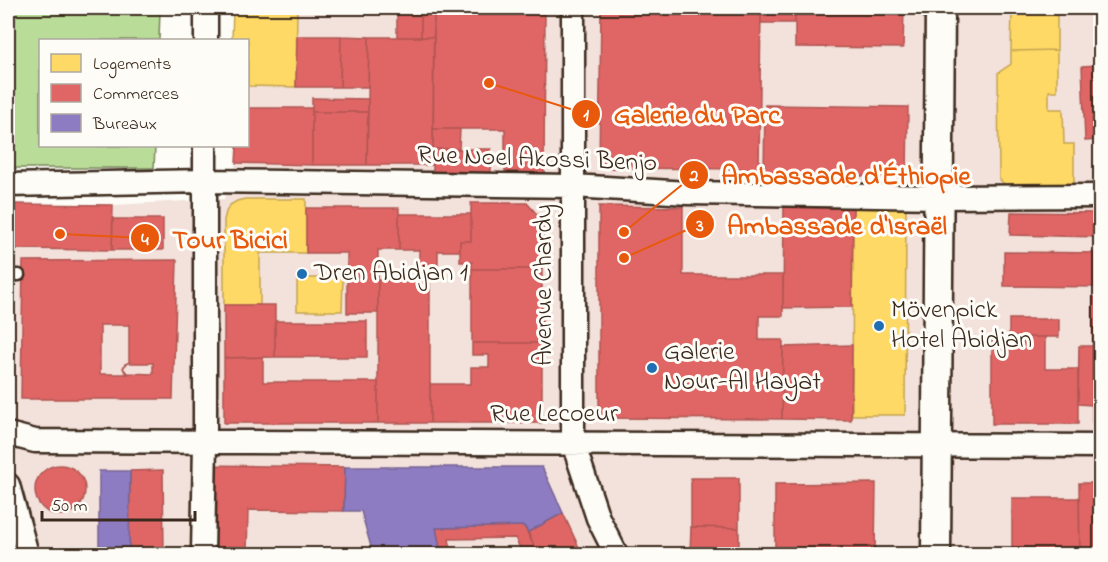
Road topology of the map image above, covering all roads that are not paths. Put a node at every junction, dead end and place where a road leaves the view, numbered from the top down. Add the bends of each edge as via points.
1 (207, 8) edge
2 (573, 8) edge
3 (940, 8) edge
4 (206, 39) edge
5 (205, 147) edge
6 (204, 181) junction
7 (8, 185) edge
8 (573, 186) junction
9 (1101, 196) edge
10 (939, 197) junction
11 (8, 275) edge
12 (19, 275) dead end
13 (8, 434) edge
14 (205, 442) junction
15 (573, 443) junction
16 (936, 444) junction
17 (1101, 446) edge
18 (8, 486) edge
19 (27, 555) edge
20 (203, 555) edge
21 (616, 555) edge
22 (936, 555) edge

1 - 4 street
2 - 8 street, Avenue Chardy
3 - 10 street
5 - 6 street
6 - 7 street, Rue Noel Akossi Benjo
6 - 8 street, Rue Noel Akossi Benjo
6 - 14 street
8 - 10 street, Rue Noel Akossi Benjo via 688,193
8 - 15 street, Avenue Chardy
9 - 10 street, Rue Noel Akossi Benjo
10 - 16 street
11 - 12 lane
13 - 14 street, Rue Lecoeur via 35,441
14 - 15 street, Rue Lecoeur
14 - 20 street
15 - 16 street, Rue Lecoeur
15 - 21 street, Avenue Chardy via 598,518
16 - 17 street, Rue Lecoeur
16 - 22 street
18 - 19 street

